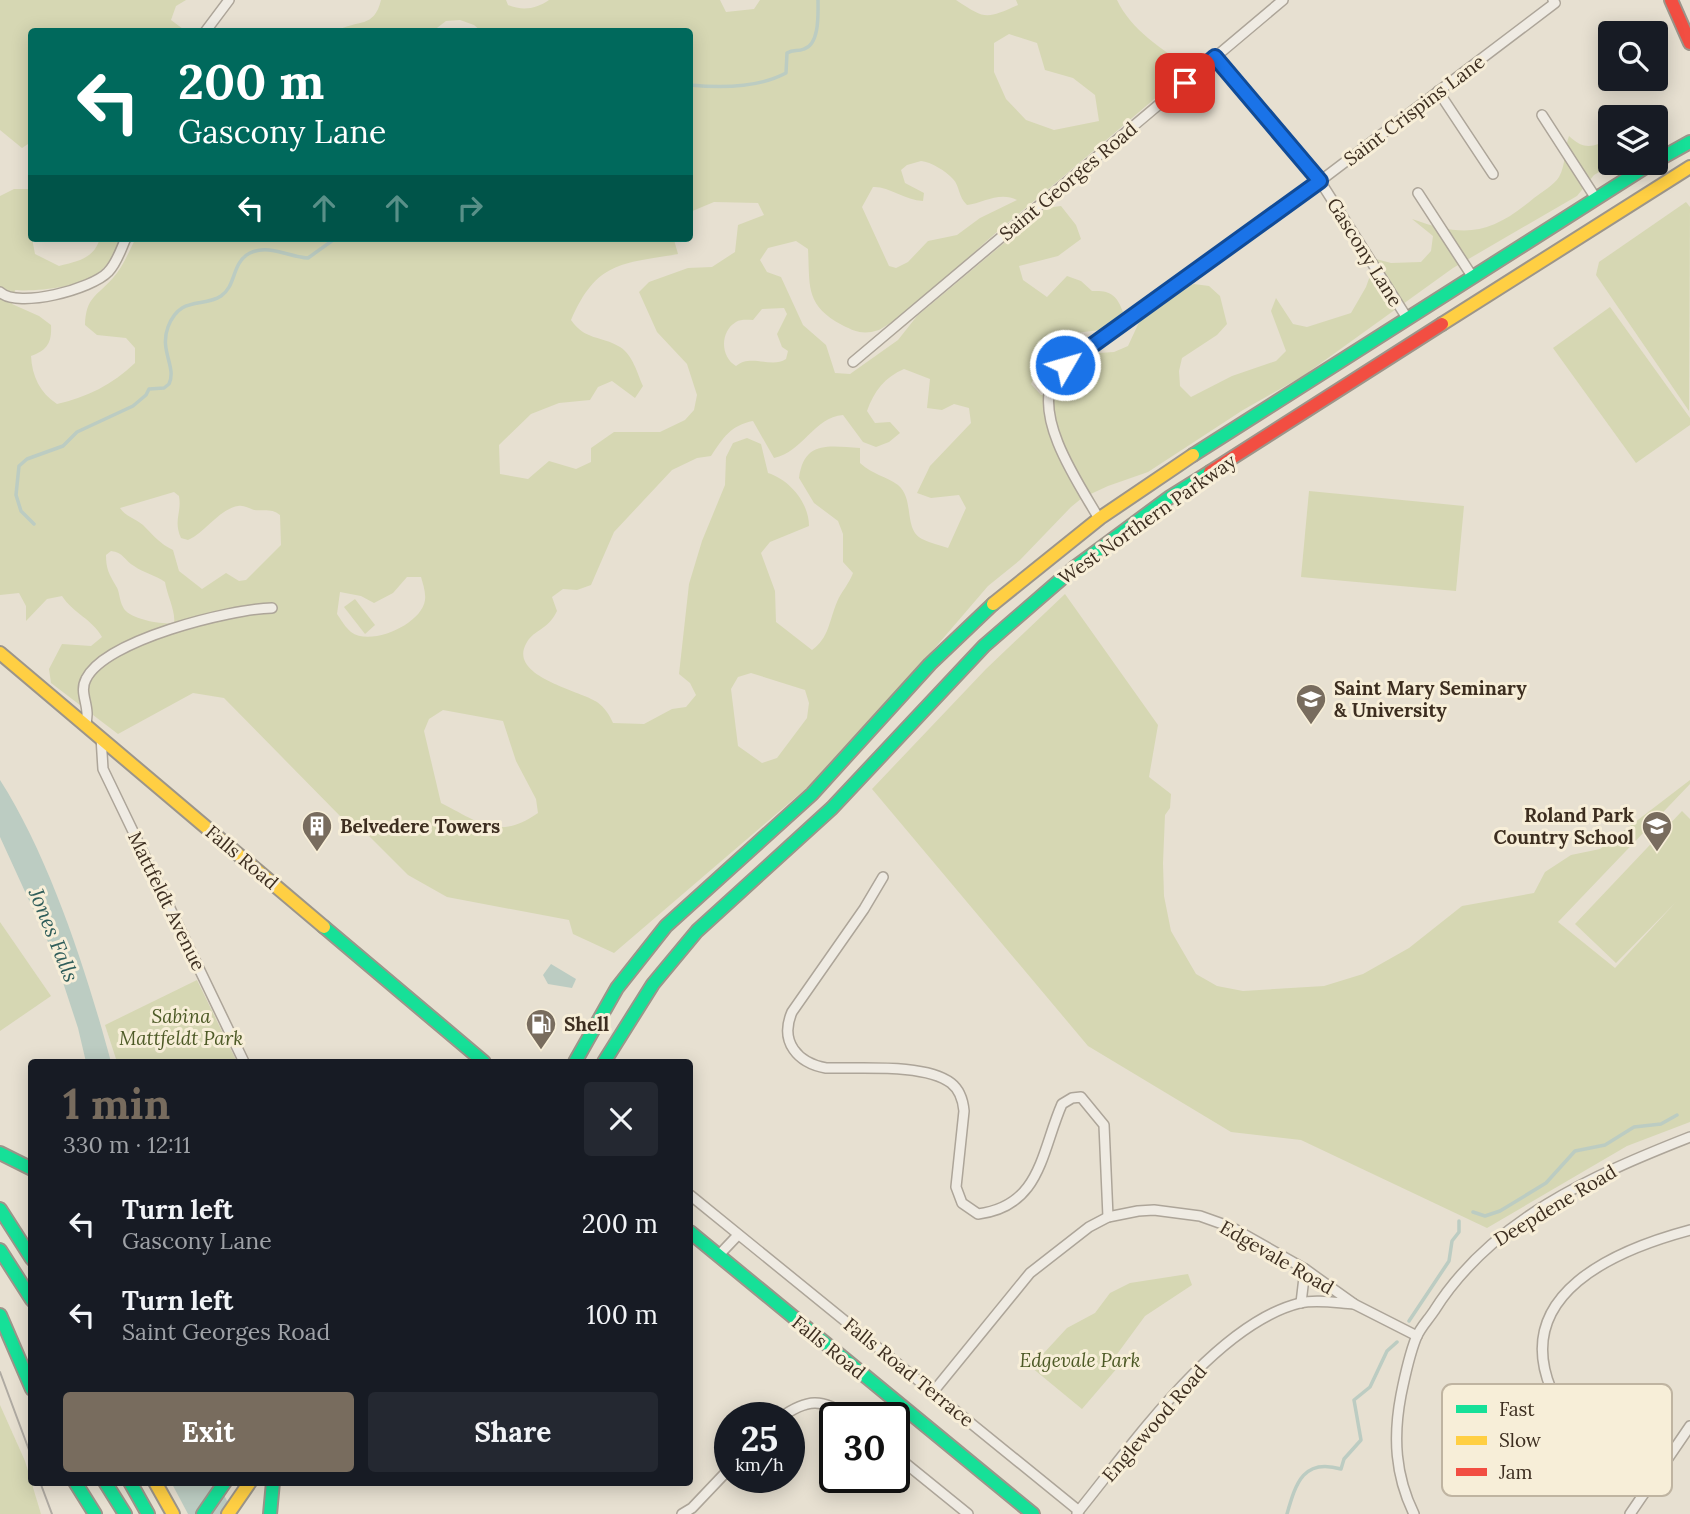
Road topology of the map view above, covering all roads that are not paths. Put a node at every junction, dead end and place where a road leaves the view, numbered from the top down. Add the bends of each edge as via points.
1 (229, 0) edge
2 (1283, 0) edge
3 (1553, 0) edge
4 (1671, 0) edge
5 (208, 28) edge
6 (1690, 43) edge
7 (1215, 57) junction
8 (1438, 91) junction
9 (1542, 115) dead end
10 (1690, 142) edge
11 (1668, 154) edge
12 (1690, 167) edge
13 (1493, 174) dead end
14 (1632, 175) edge
15 (1320, 181) junction
16 (1418, 193) dead end
17 (1595, 197) junction
18 (124, 242) edge
19 (1472, 276) junction
20 (0, 292) edge
21 (1407, 318) junction
22 (853, 362) dead end
23 (1098, 517) junction
24 (272, 608) dead end
25 (0, 653) edge
26 (85, 726) junction
27 (101, 737) junction
28 (883, 877) dead end
29 (243, 1059) edge
30 (480, 1059) edge
31 (577, 1059) edge
32 (606, 1059) edge
33 (1690, 1137) edge
34 (0, 1153) edge
35 (28, 1167) edge
36 (693, 1198) edge
37 (0, 1209) edge
38 (1108, 1217) junction
39 (1690, 1230) edge
40 (693, 1235) edge
41 (738, 1235) junction
42 (0, 1250) edge
43 (28, 1253) edge
44 (718, 1256) junction
45 (1305, 1269) junction
46 (28, 1294) edge
47 (1301, 1303) junction
48 (1354, 1304) junction
49 (0, 1315) edge
50 (1417, 1336) junction
51 (28, 1380) edge
52 (1549, 1384) edge
53 (933, 1392) junction
54 (1690, 1426) edge
55 (1672, 1452) edge
56 (910, 1467) edge
57 (714, 1485) edge
58 (71, 1486) edge
59 (78, 1486) edge
60 (108, 1486) edge
61 (132, 1486) edge
62 (157, 1486) edge
63 (222, 1486) edge
64 (248, 1486) edge
65 (273, 1486) edge
66 (1642, 1496) edge
67 (1077, 1512) edge
68 (82, 1514) edge
69 (95, 1514) edge
70 (125, 1514) edge
71 (148, 1514) edge
72 (173, 1514) edge
73 (203, 1514) edge
74 (228, 1514) edge
75 (270, 1514) edge
76 (682, 1514) edge
77 (968, 1514) edge
78 (1033, 1514) edge
79 (1415, 1514) edge
80 (1630, 1514) edge

1 - 5 street
2 - 7 street, Saint Georges Road
3 - 8 street, Saint Crispins Lane via 1555,3
4 - 6 main road
7 - 15 street, Gascony Lane
7 - 22 street, Saint Georges Road
8 - 13 street
8 - 15 street, Saint Crispins Lane
9 - 17 street
10 - 11 main road, West Northern Parkway
12 - 32 main road, West Northern Parkway via 1170,497 1025,608 830,811 684,944
14 - 17 main road, West Northern Parkway
15 - 21 street, Gascony Lane
15 - 23 street, Saint Crispins Lane via 1115,326 1065,365 1052,382 1048,406 1054,430
16 - 19 street
17 - 19 main road, West Northern Parkway
18 - 20 street via 114,264 94,283 36,298 10,298
19 - 21 main road, West Northern Parkway
21 - 23 main road, West Northern Parkway
23 - 31 main road, West Northern Parkway via 955,639 812,794 673,919 618,986
24 - 26 street via 230,611 153,636 104,659 84,683 90,714
25 - 26 main road, Falls Road
26 - 27 main road, Falls Road
27 - 29 street, Mattfeldt Avenue via 103,769
27 - 30 main road, Falls Road
28 - 38 street via 792,1012 788,1026 793,1048 813,1066 924,1072 954,1085 964,1111 956,1187 962,1203 978,1214 1009,1205 1035,1179 1062,1104 1081,1097 1104,1125
33 - 50 street, Deepdene Road via 1609,1171 1512,1226 1467,1266
34 - 35 main road
36 - 41 street, Falls Road Terrace
37 - 43 main road
38 - 45 street, Edgevale Road via 1154,1210 1200,1216 1231,1227
38 - 53 street, Edgevale Road via 1030,1273
39 - 52 street via 1611,1260 1557,1302 1546,1321 1541,1345
40 - 44 main road, Falls Road
41 - 44 street
41 - 53 street, Falls Road Terrace
42 - 46 main road
44 - 78 main road, Falls Road
45 - 47 street
45 - 48 street, Edgevale Road
47 - 48 street, Englewood Road
47 - 67 street, Englewood Road via 1238,1336 1198,1369
48 - 50 street, Edgevale Road
49 - 51 main road
50 - 79 street via 1405,1372 1396,1448 1401,1480
53 - 67 street, Falls Road Terrace
54 - 55 street
56 - 77 street
57 - 76 street
58 - 68 main road
59 - 69 main road
60 - 70 main road
61 - 71 main road
62 - 72 main road
63 - 73 main road
64 - 74 main road
65 - 75 main road
66 - 80 street

